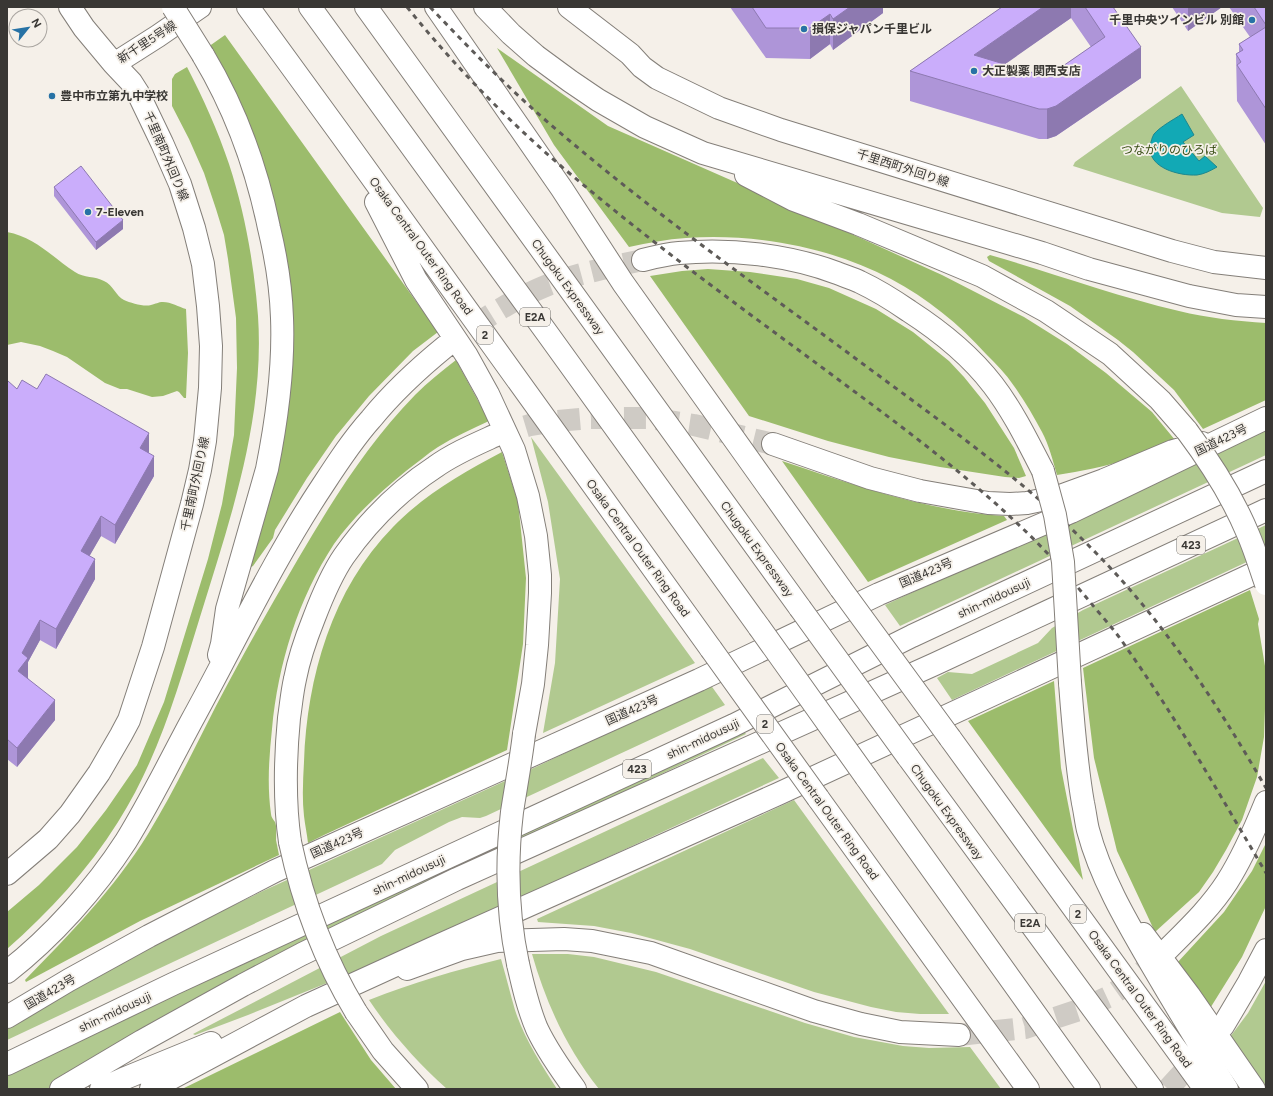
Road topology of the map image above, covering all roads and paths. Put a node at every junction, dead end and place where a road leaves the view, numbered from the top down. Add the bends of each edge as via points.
1 (70, 7) edge
2 (173, 7) edge
3 (200, 7) edge
4 (310, 7) edge
5 (366, 7) edge
6 (436, 7) edge
7 (485, 7) edge
8 (568, 7) edge
9 (253, 14) edge
10 (114, 64) junction
11 (342, 136) junction
12 (703, 153) junction
13 (643, 260) tunnel mouth
14 (1266, 268) edge
15 (1266, 307) edge
16 (446, 346) tunnel mouth
17 (1266, 418) edge
18 (494, 436) tunnel mouth
19 (1230, 436) junction
20 (773, 444) tunnel mouth
21 (1266, 471) edge
22 (1266, 510) edge
23 (1266, 568) edge
24 (1266, 584) edge
25 (201, 705) junction
26 (1266, 802) edge
27 (7, 874) edge
28 (1113, 895) junction
29 (1168, 949) tunnel mouth
30 (1266, 950) edge
31 (7, 972) edge
32 (332, 995) junction
33 (306, 1006) junction
34 (7, 1017) edge
35 (1223, 1026) dead end
36 (959, 1035) tunnel mouth
37 (7, 1064) edge
38 (61, 1089) edge
39 (101, 1089) edge
40 (151, 1089) edge
41 (417, 1089) edge
42 (575, 1089) edge
43 (1028, 1089) edge
44 (1089, 1089) edge
45 (1152, 1089) edge
46 (1206, 1089) edge
47 (1227, 1089) edge
48 (1254, 1089) edge

1 - 10 main road, 新千里5号線
2 - 25 main road, bridge via 217,79 250,155 263,198 275,255 282,333 278,400 267,469 227,609 222,644
3 - 10 main road, 新千里5号線
4 - 44 main road, E2A, bridge via 759,627
5 - 45 main road, Chugoku Expressway / E2A, bridge via 908,758
6 - 46 main road, Osaka Central Outer Ring Road / 2, bridge via 562,189 623,283 841,589
7 - 12 main road via 536,56 598,100 645,127
8 - 14 main road, 千里西町外回り線 via 630,54 649,73 705,102 749,119 1172,252 1214,262
9 - 11 main road, Osaka Central Outer Ring Road / 2
10 - 27 main road, 千里南町外回り線 via 138,93 162,143 180,184 203,264 210,332 210,388 205,441 192,504 154,647 122,736 70,814 48,839
11 - 42 main road, bridge via 416,280 479,376 509,439 528,496 540,575 537,645 531,698 512,813 508,874 510,918 528,1005 537,1028
11 - 43 main road, Osaka Central Outer Ring Road / 2, bridge
12 - 15 main road via 1089,269 1190,296 1236,305
12 - 24 main road, bridge via 794,200 982,276 1046,311 1110,354 1160,400 1187,431 1211,466 1249,535
13 - 28 main road, bridge via 686,253 753,254 808,264 859,281 926,321 967,357 993,385 1014,417 1042,471 1055,515 1063,562 1074,746 1088,830
16 - 25 main road via 382,406 336,465 273,567
17 - 19 main road, 国道423号
18 - 41 main road, bridge via 469,447 414,482 391,502 344,556 324,592 303,647 292,694 285,767 286,801 290,842 301,887 314,928 356,1012 383,1051
19 - 20 main road via 1172,451 1060,496 1010,504 988,503 920,491 870,478
19 - 34 main road, 国道423号 via 1071,512 879,594 699,680 275,871 148,936
21 - 37 main road, shin-midousuji / 423 via 912,636 734,725
22 - 38 main road, shin-midousuji / 423 via 935,664 457,879 243,985
23 - 32 main road via 800,784
25 - 31 main road via 126,841 94,886 61,923
26 - 29 main road via 1245,850 1226,882 1210,905
28 - 47 main road via 1140,945
28 - 48 main road
30 - 35 main road
32 - 33 main road
32 - 36 main road via 462,949 497,941 564,939 592,941 650,953 814,1011 861,1024 900,1032
33 - 39 main road
33 - 40 main road

